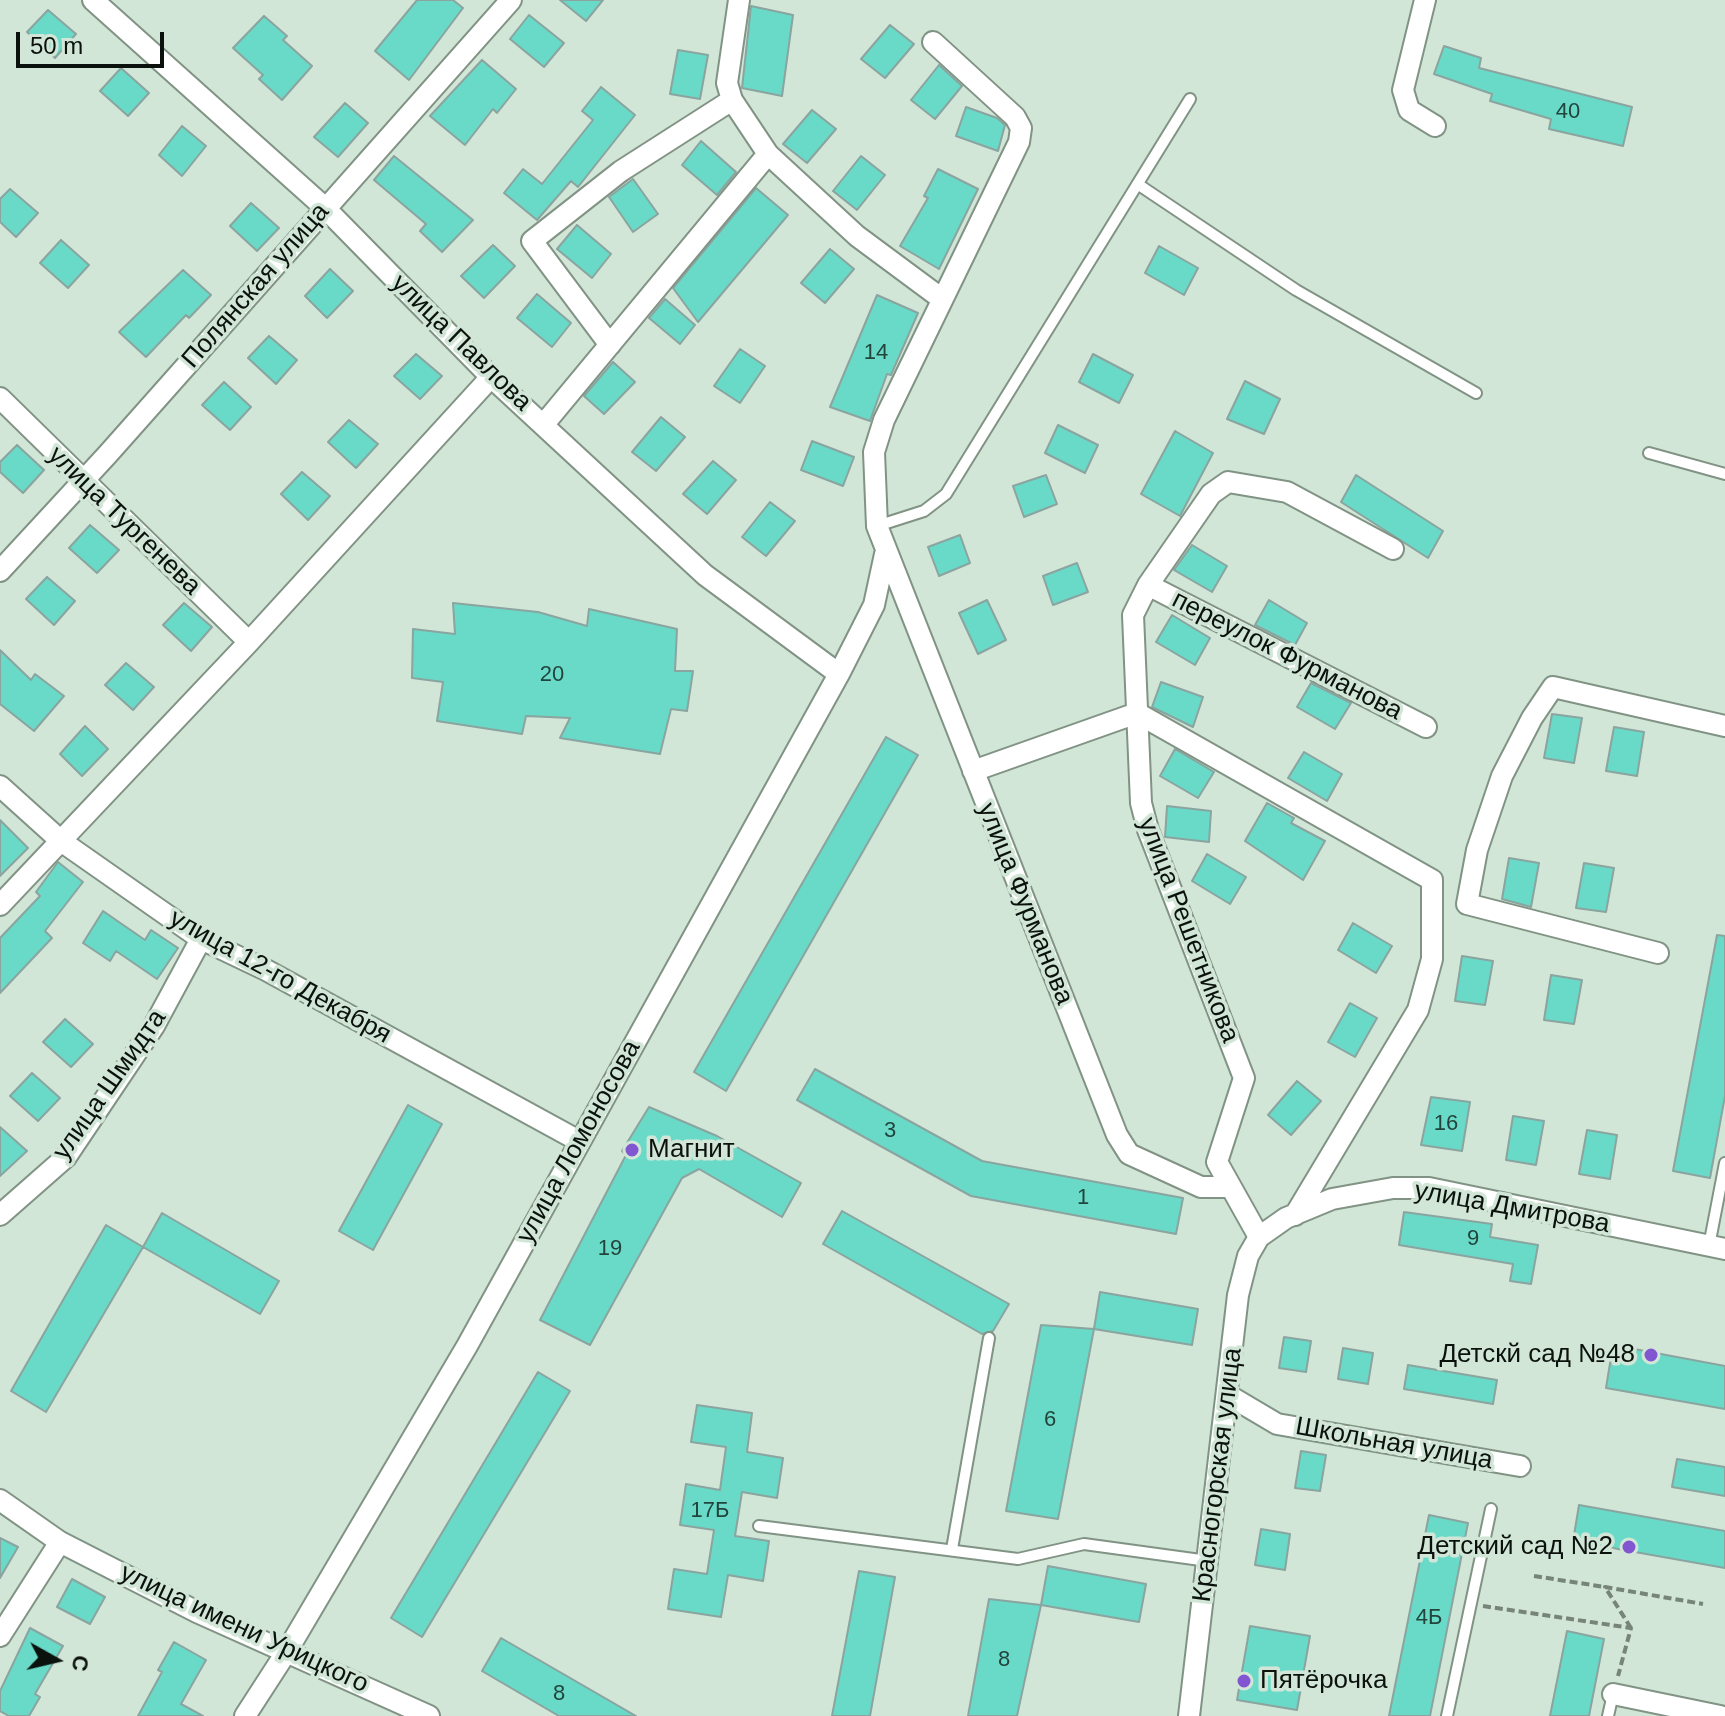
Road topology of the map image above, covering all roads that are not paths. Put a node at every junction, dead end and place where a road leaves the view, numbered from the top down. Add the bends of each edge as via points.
1 (93, 0) edge
2 (511, 0) edge
3 (739, 0) edge
4 (1425, 0) edge
5 (933, 42) dead end
6 (1190, 99) dead end
7 (732, 100) junction
8 (1435, 126) dead end
9 (768, 154) junction
10 (1139, 185) junction
11 (324, 207) junction
12 (942, 299) junction
13 (610, 345) junction
14 (491, 377) junction
15 (1476, 393) dead end
16 (0, 398) edge
17 (544, 424) junction
18 (1649, 453) dead end
19 (1725, 474) edge
20 (83, 482) junction
21 (877, 526) junction
22 (1393, 549) dead end
23 (885, 554) junction
24 (0, 571) edge
25 (1148, 585) junction
26 (249, 642) junction
27 (839, 674) junction
28 (1137, 713) junction
29 (1725, 726) edge
30 (1426, 727) dead end
31 (973, 771) junction
32 (0, 786) edge
33 (61, 841) junction
34 (0, 905) edge
35 (201, 939) junction
36 (1658, 953) dead end
37 (579, 1141) junction
38 (1725, 1163) edge
39 (1228, 1187) junction
40 (0, 1215) edge
41 (1295, 1215) junction
42 (1259, 1237) junction
43 (1717, 1248) edge
44 (989, 1338) dead end
45 (1228, 1395) junction
46 (1520, 1466) dead end
47 (0, 1500) edge
48 (1491, 1509) dead end
49 (759, 1526) dead end
50 (60, 1542) junction
51 (952, 1549) junction
52 (1208, 1561) junction
53 (0, 1636) edge
54 (287, 1651) junction
55 (1613, 1694) joint
56 (245, 1716) edge
57 (429, 1716) edge
58 (1189, 1716) edge
59 (1447, 1716) edge
60 (1608, 1716) edge
61 (1720, 1716) edge

1 - 11 street, улица Павлова
2 - 11 street, Полянская улица
3 - 7 street via 727,83
4 - 8 street via 1403,90 1409,110
5 - 12 street, улица Фурманова via 1021,128 1019,142
6 - 10 lane
7 - 9 street
7 - 13 street via 621,171 532,241
9 - 12 street via 857,236
9 - 13 street
10 - 15 lane via 1296,290
10 - 21 lane via 946,494 924,511
11 - 14 street, улица Павлова
11 - 20 street, Полянская улица
12 - 21 street, улица Фурманова via 874,452
13 - 17 street
14 - 17 street, улица Павлова
14 - 26 street
16 - 20 street, улица Тургенева
17 - 27 street, улица Павлова via 705,575
18 - 19 lane
20 - 24 street, Полянская улица
20 - 26 street, улица Тургенева
21 - 23 street, улица Фурманова
22 - 25 street, улица Решетникова via 1287,492 1228,482 1211,494
23 - 27 street, улица Ломоносова via 874,605
23 - 31 street, улица Фурманова
25 - 28 street, улица Решетникова via 1133,615
25 - 30 street, переулок Фурманова
26 - 33 street
27 - 37 street, улица Ломоносова
28 - 31 street
28 - 39 street, улица Решетникова via 1141,803 1148,830 1244,1078 1217,1162
28 - 41 street via 1432,880 1432,959 1418,1010
29 - 36 street via 1553,687 1502,776 1477,850 1467,904
31 - 39 street, улица Фурманова via 1117,1135 1129,1154 1201,1187
32 - 33 street, улица 12-го Декабря
33 - 34 street
33 - 35 street, улица 12-го Декабря
35 - 37 street, улица 12-го Декабря
35 - 40 street, улица Шмидта via 154,1026 66,1157
37 - 54 street, улица Ломоносова via 467,1346
38 - 43 lane
39 - 42 street, улица Решетникова
41 - 42 street, улица Дмитрова
41 - 43 street, улица Дмитрова via 1332,1199 1393,1188 1429,1188
42 - 45 street, Красногорская улица via 1238,1295
44 - 51 lane
45 - 46 street, Школьная улица via 1277,1424
45 - 52 street, Красногорская улица
47 - 50 street, улица имени Урицкого
48 - 59 lane
49 - 51 lane
50 - 53 street
50 - 54 street, улица имени Урицкого
51 - 52 lane via 1018,1559 1084,1544
52 - 58 street, Красногорская улица
54 - 56 street, улица Ломоносова
54 - 57 street, улица имени Урицкого
55 - 60 lane
55 - 61 street

